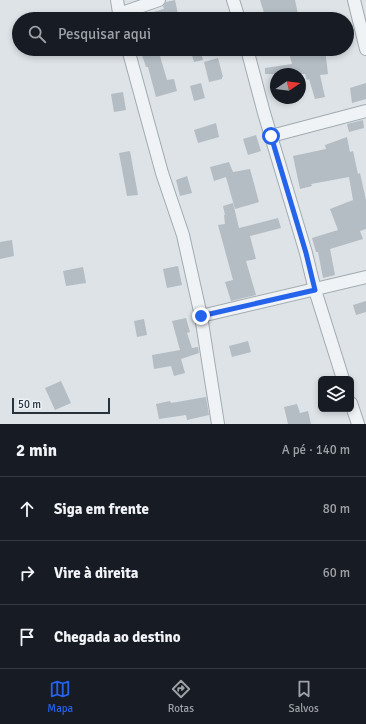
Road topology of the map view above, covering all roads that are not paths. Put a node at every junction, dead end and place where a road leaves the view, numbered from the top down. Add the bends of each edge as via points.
1 (117, 0) edge
2 (159, 0) edge
3 (233, 0) edge
4 (354, 0) edge
5 (119, 12) edge
6 (131, 12) edge
7 (236, 12) edge
8 (366, 49) edge
9 (130, 56) edge
10 (249, 56) edge
11 (366, 111) edge
12 (271, 136) junction
13 (366, 277) edge
14 (315, 290) junction
15 (201, 316) junction
16 (342, 376) edge
17 (354, 412) edge
18 (218, 424) edge
19 (358, 424) edge

1 - 5 street
2 - 6 street
3 - 7 street
4 - 8 street
9 - 15 street via 162,173 183,235
10 - 12 street
11 - 12 street
12 - 14 street
13 - 14 street
14 - 15 street
14 - 16 street
15 - 18 street
17 - 19 street

